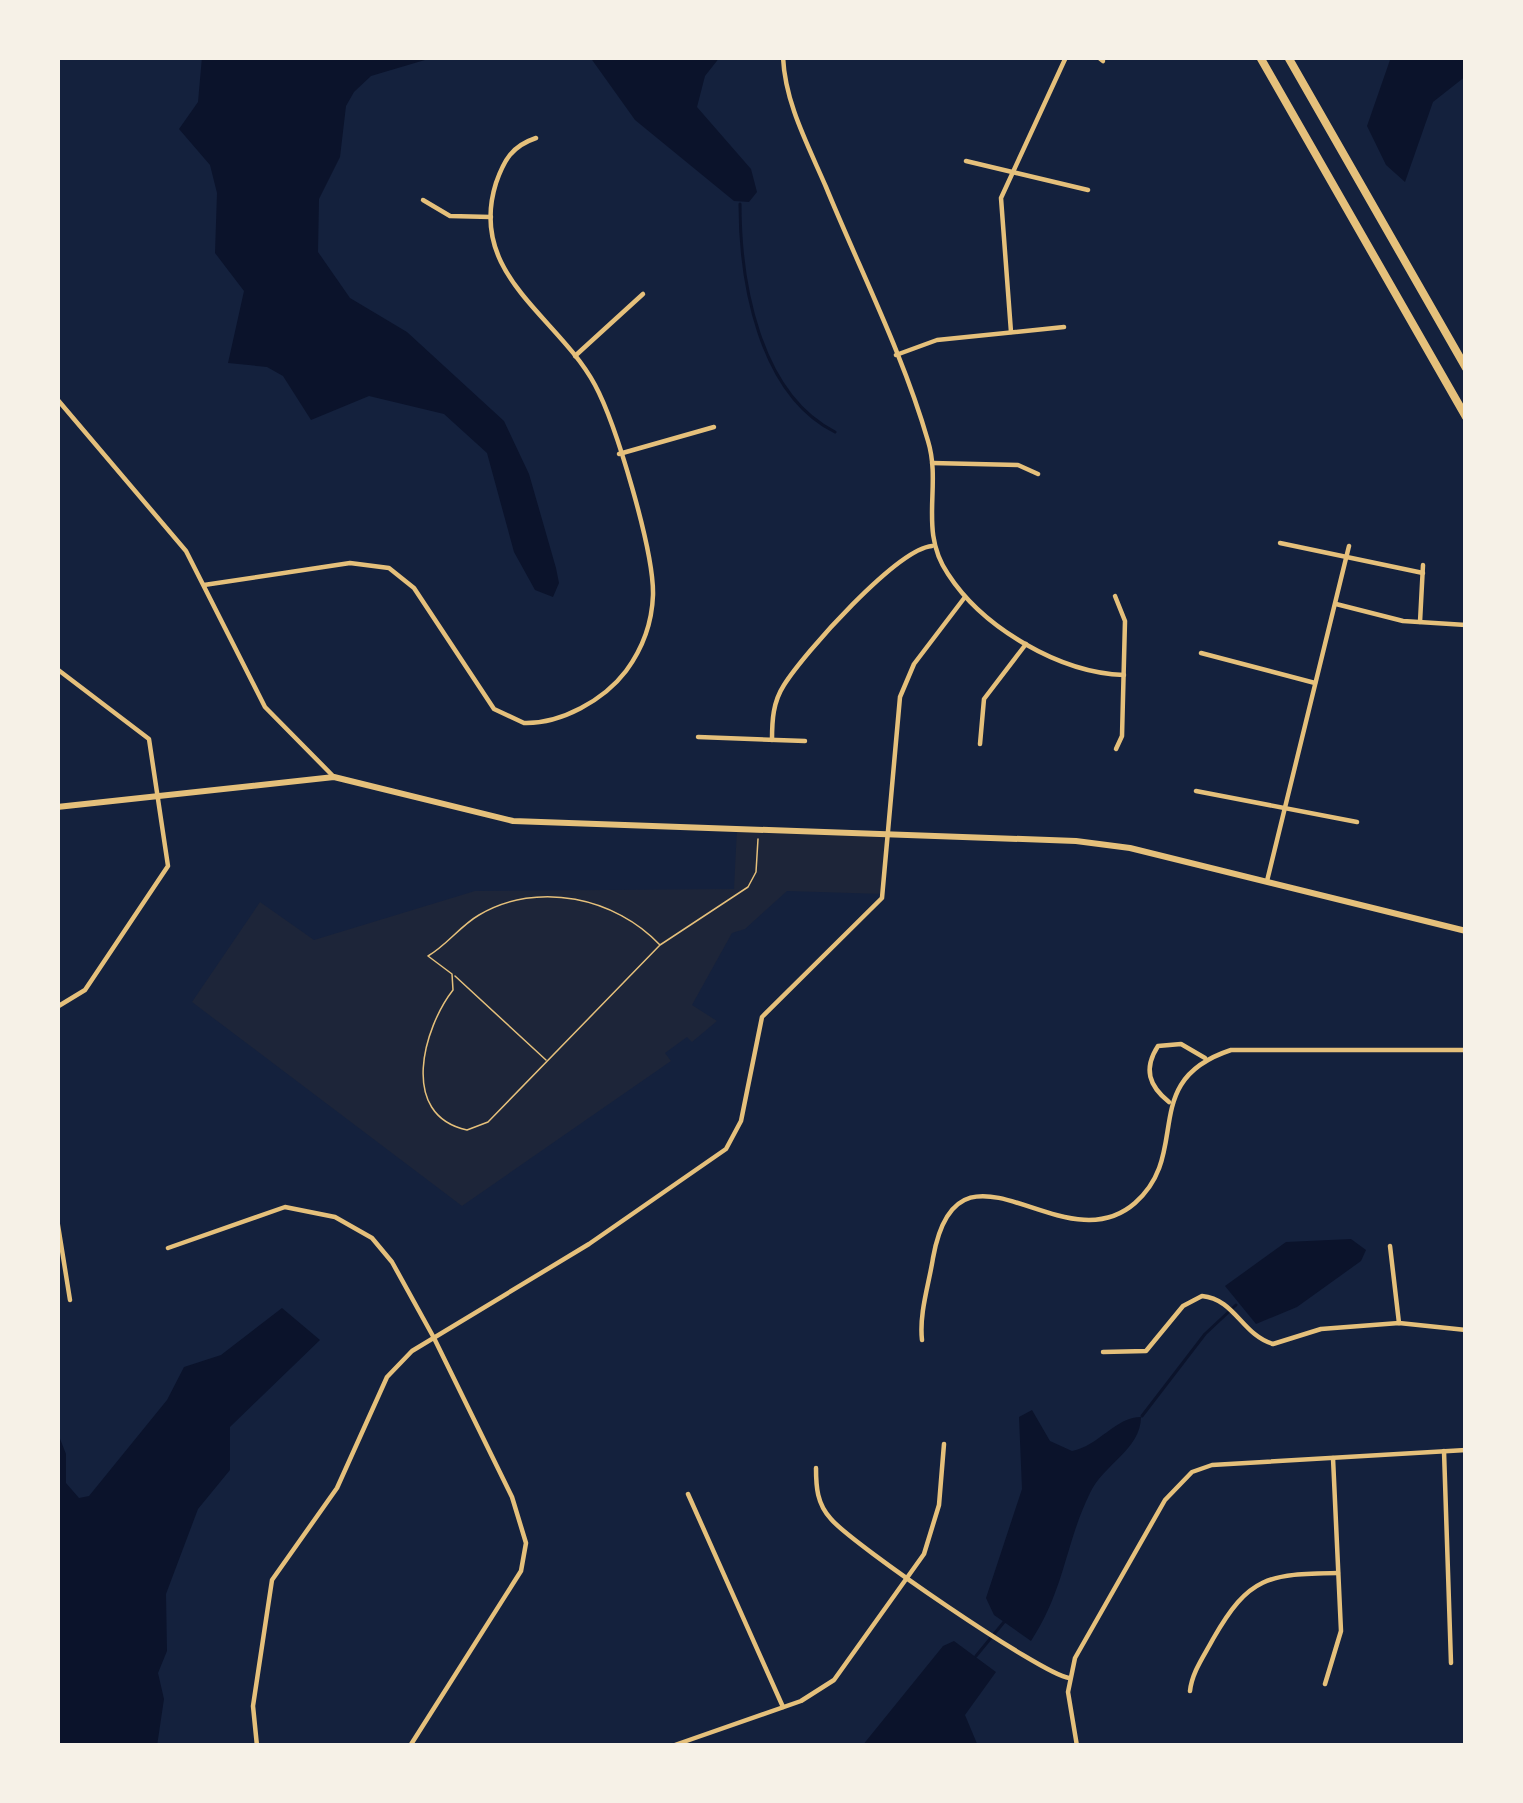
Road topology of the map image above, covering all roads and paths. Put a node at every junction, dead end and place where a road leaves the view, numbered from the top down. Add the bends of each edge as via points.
1 (784, 57) edge
2 (1066, 57) edge
3 (1260, 57) edge
4 (1288, 57) edge
5 (536, 138) dead end
6 (966, 161) dead end
7 (1011, 172) junction
8 (1088, 190) dead end
9 (423, 200) dead end
10 (491, 217) junction
11 (643, 294) dead end
12 (1064, 327) dead end
13 (1011, 332) junction
14 (575, 356) junction
15 (896, 356) junction
16 (1466, 368) edge
17 (57, 399) edge
18 (1466, 417) edge
19 (714, 427) dead end
20 (619, 454) junction
21 (932, 463) junction
22 (1038, 474) dead end
23 (1280, 543) dead end
24 (933, 545) junction
25 (1349, 546) dead end
26 (1347, 555) junction
27 (204, 585) junction
28 (1115, 596) dead end
29 (965, 597) junction
30 (1335, 603) junction
31 (1420, 622) junction
32 (1466, 625) edge
33 (1026, 644) junction
34 (1202, 653) dead end
35 (57, 669) edge
36 (1124, 675) junction
37 (1315, 683) junction
38 (698, 737) dead end
39 (772, 740) junction
40 (805, 741) dead end
41 (980, 744) dead end
42 (1116, 749) dead end
43 (334, 777) junction
44 (1196, 790) dead end
45 (161, 795) junction
46 (57, 807) edge
47 (1285, 812) junction
48 (1357, 822) dead end
49 (758, 829) junction
50 (891, 833) junction
51 (1267, 881) junction
52 (1466, 932) edge
53 (660, 945) junction
54 (452, 974) junction
55 (57, 1007) edge
56 (1466, 1050) edge
57 (1205, 1058) junction
58 (549, 1063) junction
59 (1169, 1102) junction
60 (57, 1219) edge
61 (1390, 1246) dead end
62 (168, 1248) dead end
63 (70, 1300) dead end
64 (1399, 1323) junction
65 (1466, 1330) edge
66 (434, 1338) junction
67 (922, 1340) dead end
68 (1103, 1352) dead end
69 (944, 1444) dead end
70 (1466, 1450) edge
71 (1444, 1451) junction
72 (1333, 1458) junction
73 (816, 1468) dead end
74 (688, 1494) dead end
75 (1338, 1573) junction
76 (909, 1576) junction
77 (1451, 1663) dead end
78 (1069, 1678) junction
79 (1325, 1684) dead end
80 (1190, 1691) dead end
81 (783, 1707) junction
82 (257, 1746) edge
83 (410, 1746) edge
84 (672, 1746) edge
85 (1077, 1746) edge

1 - 15 street via 799,122
2 - 7 street
3 - 18 highway
4 - 16 highway
5 - 10 street via 507,157
6 - 7 street
7 - 8 street
7 - 13 street via 999,212
9 - 10 street via 450,216
10 - 14 street via 508,280
11 - 14 street
12 - 13 street
13 - 15 street via 937,340
14 - 20 street via 597,388
15 - 21 street
17 - 27 street via 153,507
19 - 20 street
20 - 27 street via 652,574 649,627 612,687 551,719 524,723 494,709 414,588 381,565 350,562
21 - 22 street via 1018,465
21 - 24 street
23 - 26 street
24 - 29 street
24 - 39 street via 904,556 790,677 776,702
25 - 26 street
26 - 30 street
26 - 31 street via 1423,569
27 - 43 street via 265,707
28 - 36 street via 1125,621
29 - 33 street
29 - 50 street via 921,653 900,697
30 - 31 street
30 - 37 street
31 - 32 street
33 - 36 street via 1068,668
33 - 41 street via 984,699
34 - 37 street
35 - 45 street via 143,732
36 - 42 street
37 - 47 street
38 - 39 street
39 - 40 street
43 - 45 street
43 - 49 street via 487,818
44 - 47 street
45 - 46 street
45 - 55 street via 164,878 85,990
47 - 48 street
47 - 51 street
49 - 50 street
49 - 53 path via 752,883
50 - 51 street via 1100,843
50 - 66 street via 886,887 875,910 762,1017 741,1121 720,1154
51 - 52 street
53 - 54 path via 631,916 597,902 521,902 476,917 428,956
53 - 58 path
54 - 58 path
54 - 58 path via 453,990 433,1018 422,1061 427,1090 446,1120 460,1129 483,1125
56 - 57 street via 1231,1050
57 - 59 street
57 - 59 street via 1181,1044 1158,1046 1149,1075
59 - 67 street via 1158,1171 1125,1211 1081,1223 991,1194 946,1214
60 - 63 street
61 - 64 street
62 - 66 street via 265,1209 314,1210 378,1244
64 - 65 street
64 - 68 street via 1321,1329 1273,1344 1220,1299 1202,1296 1187,1302 1146,1351
66 - 82 street via 390,1372 337,1488 272,1580 253,1706
66 - 83 street via 512,1497 526,1551 511,1592
69 - 76 street via 936,1519
70 - 71 street
71 - 72 street
71 - 77 street
72 - 75 street
72 - 78 street via 1212,1465 1178,1483
73 - 76 street via 816,1493 832,1521
74 - 81 street
75 - 79 street via 1340,1642
75 - 80 street via 1252,1585 1229,1612
76 - 78 street via 1030,1662
76 - 81 street via 834,1679
78 - 85 street
81 - 84 street

